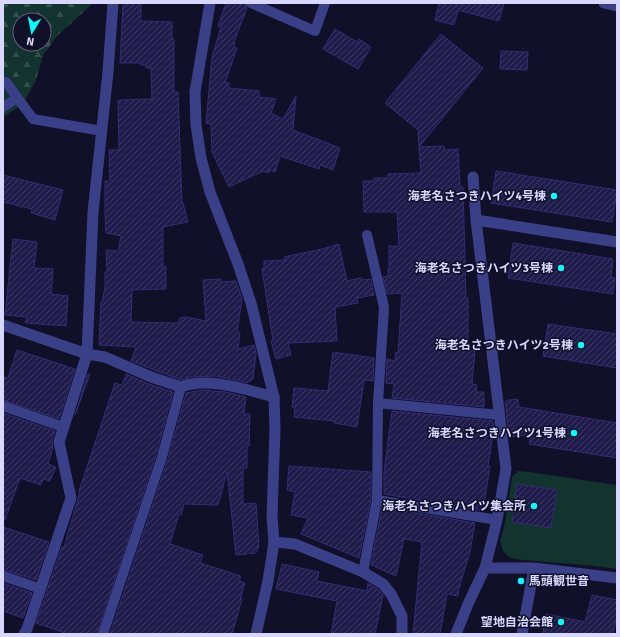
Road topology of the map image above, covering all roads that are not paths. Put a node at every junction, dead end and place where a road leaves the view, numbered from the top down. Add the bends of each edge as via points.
1 (113, 3) edge
2 (210, 3) edge
3 (251, 3) edge
4 (325, 3) edge
5 (604, 3) edge
6 (617, 6) edge
7 (6, 82) dead end
8 (17, 98) junction
9 (3, 107) edge
10 (102, 131) junction
11 (473, 177) dead end
12 (476, 220) junction
13 (367, 235) dead end
14 (617, 242) edge
15 (3, 325) edge
16 (87, 354) junction
17 (181, 387) junction
18 (274, 397) junction
19 (378, 403) junction
20 (3, 406) edge
21 (499, 415) junction
22 (63, 427) junction
23 (377, 500) junction
24 (497, 520) junction
25 (274, 542) junction
26 (485, 568) junction
27 (534, 568) junction
28 (363, 572) junction
29 (3, 576) edge
30 (617, 578) edge
31 (41, 589) junction
32 (28, 632) edge
33 (103, 634) edge
34 (256, 634) edge
35 (402, 634) edge
36 (456, 634) edge
37 (522, 634) edge

1 - 10 street
2 - 18 street via 195,92 201,158 210,192 251,303
3 - 4 lane via 315,31
5 - 6 street
7 - 8 lane
8 - 9 lane
8 - 10 lane via 33,119
10 - 16 street via 93,212
11 - 12 street
12 - 14 street
12 - 21 street
13 - 19 lane via 384,307
15 - 16 street
16 - 17 street via 105,357
16 - 22 street
17 - 18 street via 189,384 206,384 233,387
17 - 33 lane via 162,457
18 - 25 street
19 - 21 lane
19 - 23 lane
20 - 22 lane
21 - 24 street via 506,469
22 - 31 street via 59,442 70,498
23 - 24 lane
23 - 28 lane
24 - 26 street
25 - 28 street via 295,544
25 - 34 street
26 - 27 street
26 - 36 street
27 - 30 street
27 - 37 street
28 - 35 street via 383,584 391,594 402,616
29 - 31 lane
31 - 32 street

